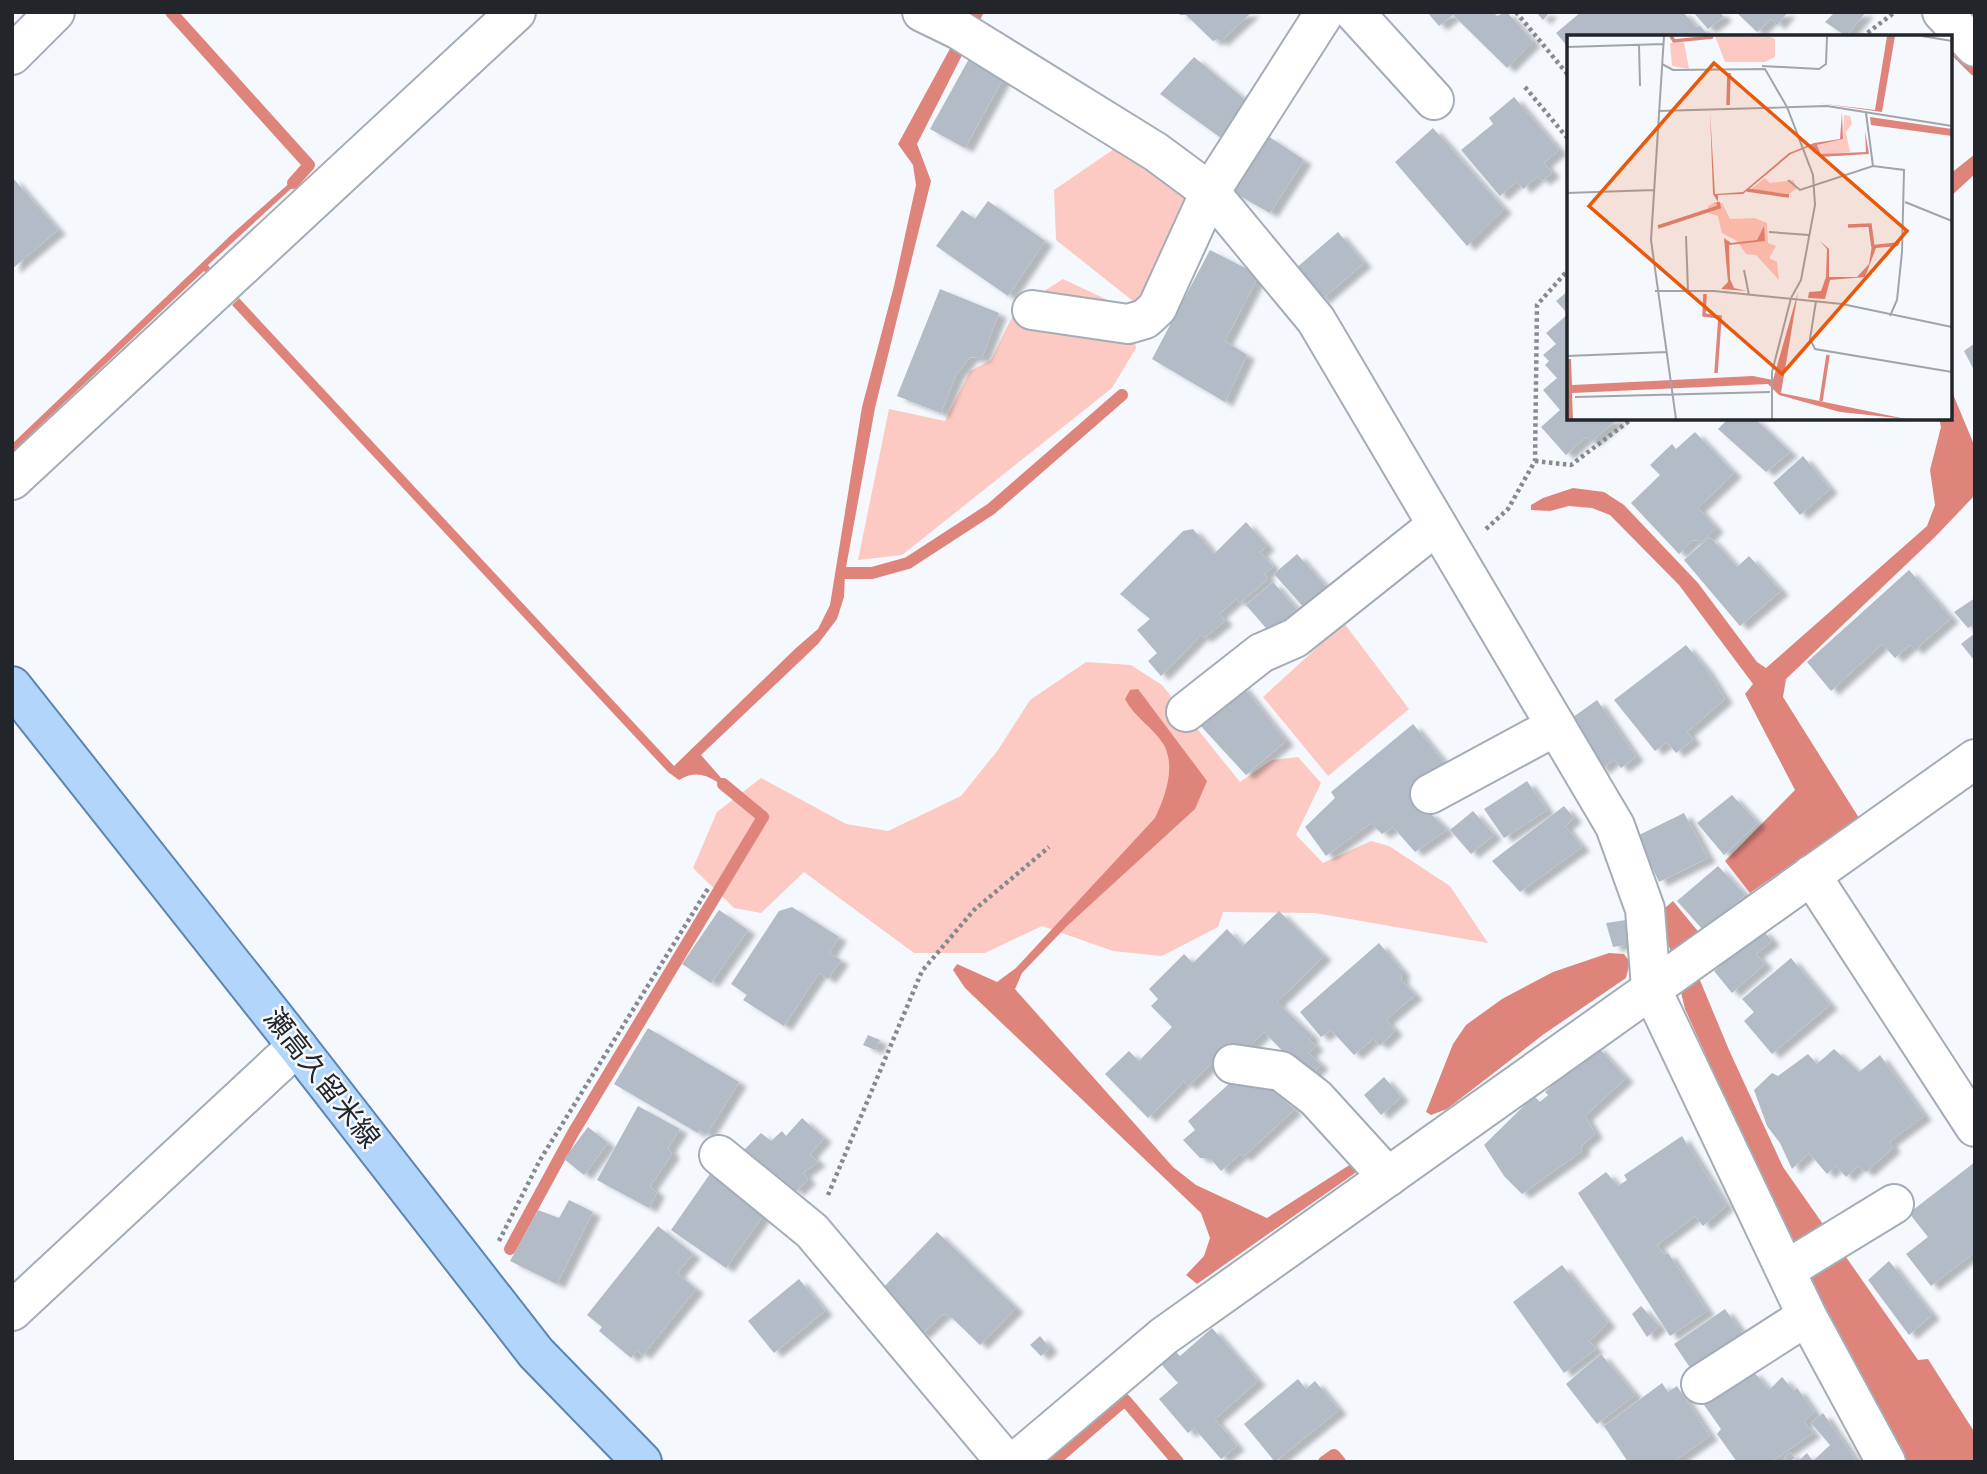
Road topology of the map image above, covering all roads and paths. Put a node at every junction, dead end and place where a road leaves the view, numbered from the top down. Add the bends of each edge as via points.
1 (55, 12) edge
2 (516, 12) edge
3 (922, 12) edge
4 (1325, 12) edge
5 (1354, 12) edge
6 (1516, 12) edge
7 (1895, 12) edge
8 (1942, 12) edge
9 (1865, 35) edge
10 (1975, 47) edge
11 (12, 55) edge
12 (1567, 74) edge
13 (1525, 87) dead end
14 (1434, 100) dead end
15 (1567, 137) edge
16 (1210, 192) junction
17 (1567, 271) edge
18 (1031, 310) dead end
19 (1630, 420) edge
20 (1535, 461) junction
21 (12, 480) edge
22 (1446, 541) junction
23 (12, 686) edge
24 (1186, 712) dead end
25 (1556, 726) junction
26 (1975, 759) edge
27 (1430, 794) dead end
28 (1049, 847) dead end
29 (1811, 875) junction
30 (709, 887) dead end
31 (1651, 988) junction
32 (297, 1046) junction
33 (1233, 1064) dead end
34 (1975, 1127) edge
35 (719, 1155) dead end
36 (1388, 1177) junction
37 (1894, 1204) dead end
38 (812, 1231) junction
39 (1793, 1265) junction
40 (479, 1280) junction
41 (12, 1311) edge
42 (1807, 1316) junction
43 (1700, 1384) dead end
44 (642, 1462) edge
45 (1006, 1462) edge
46 (1015, 1462) edge
47 (1886, 1462) edge

1 - 11 street
2 - 21 street
3 - 16 street via 959,30 1156,152
4 - 16 street
5 - 14 street
6 - 12 path
7 - 9 path
8 - 10 street
13 - 15 path
16 - 18 street via 1157,308 1145,319 1128,324
16 - 22 street via 1315,320
17 - 20 path via 1537,305
19 - 20 path via 1571,465
20 - 22 path via 1508,509
22 - 24 street via 1295,638 1261,653
22 - 25 street
23 - 32 main road, 瀬高久留米線
25 - 27 street
25 - 31 street via 1615,826 1641,897
26 - 29 street
28 - 38 path via 974,910 922,971
29 - 31 street
29 - 34 street
30 - 40 path via 540,1160
31 - 36 street
31 - 39 street
32 - 40 main road, 瀬高久留米線
32 - 41 street
33 - 36 street via 1281,1071 1317,1098
35 - 38 street
36 - 46 street via 1164,1336
37 - 39 street
38 - 45 street
39 - 42 street
40 - 44 main road, 瀬高久留米線 via 536,1353
42 - 43 street
42 - 47 street

